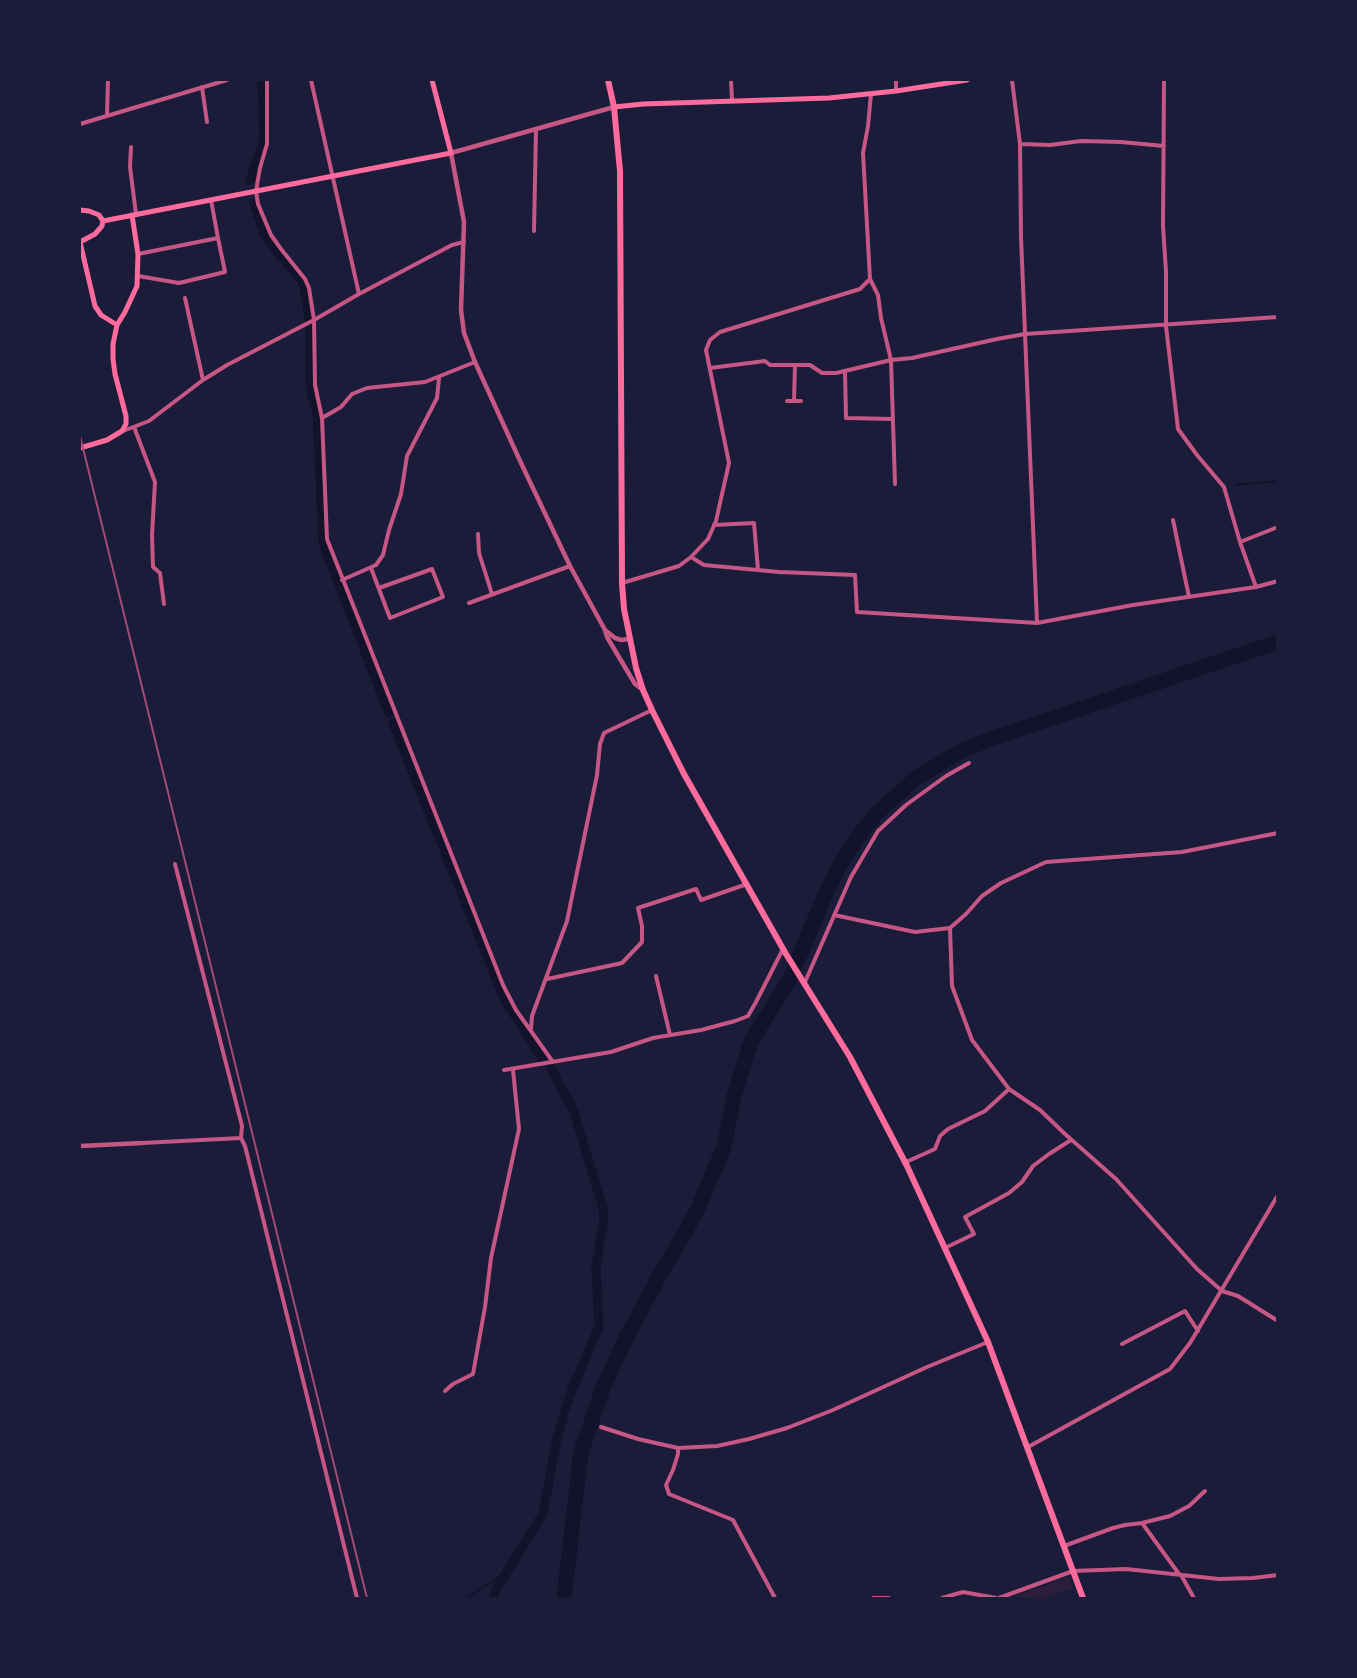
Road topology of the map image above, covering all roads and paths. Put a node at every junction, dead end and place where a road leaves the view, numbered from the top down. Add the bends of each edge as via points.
1 (108, 80) edge
2 (227, 80) edge
3 (267, 80) edge
4 (311, 80) edge
5 (432, 80) edge
6 (608, 80) edge
7 (731, 80) edge
8 (896, 80) edge
9 (968, 80) edge
10 (1012, 80) edge
11 (1164, 80) edge
12 (202, 87) junction
13 (896, 91) junction
14 (871, 94) junction
15 (732, 100) junction
16 (614, 107) junction
17 (107, 115) junction
18 (207, 122) dead end
19 (80, 124) edge
20 (536, 129) junction
21 (1020, 144) junction
22 (1164, 146) junction
23 (131, 147) dead end
24 (451, 153) junction
25 (332, 176) junction
26 (256, 191) junction
27 (211, 200) junction
28 (80, 210) edge
29 (134, 214) junction
30 (103, 221) junction
31 (534, 231) dead end
32 (219, 237) junction
33 (80, 242) edge
34 (465, 242) junction
35 (138, 254) junction
36 (138, 276) junction
37 (870, 279) junction
38 (359, 294) junction
39 (185, 298) dead end
40 (1278, 317) edge
41 (314, 320) junction
42 (117, 325) junction
43 (1166, 326) junction
44 (1025, 334) junction
45 (891, 360) junction
46 (475, 362) junction
47 (795, 365) junction
48 (710, 368) junction
49 (845, 371) junction
50 (439, 378) junction
51 (204, 380) junction
52 (787, 401) dead end
53 (794, 401) junction
54 (801, 401) dead end
55 (322, 418) junction
56 (893, 419) junction
57 (134, 427) junction
58 (122, 431) junction
59 (80, 447) edge
60 (895, 484) dead end
61 (1173, 520) dead end
62 (714, 525) junction
63 (1278, 527) edge
64 (478, 534) dead end
65 (1240, 542) junction
66 (691, 557) junction
67 (570, 566) junction
68 (371, 568) junction
69 (758, 570) junction
70 (342, 580) junction
71 (1278, 582) edge
72 (622, 583) junction
73 (1256, 587) junction
74 (379, 588) junction
75 (492, 594) junction
76 (1189, 597) junction
77 (469, 603) dead end
78 (164, 604) dead end
79 (1037, 623) junction
80 (605, 630) junction
81 (629, 639) junction
82 (643, 690) junction
83 (652, 710) junction
84 (969, 763) dead end
85 (1278, 833) edge
86 (175, 864) dead end
87 (747, 884) junction
88 (834, 915) junction
89 (950, 928) junction
90 (784, 951) junction
91 (656, 976) dead end
92 (546, 979) junction
93 (803, 981) junction
94 (531, 1029) junction
95 (669, 1035) junction
96 (554, 1062) junction
97 (504, 1070) dead end
98 (513, 1070) junction
99 (1009, 1089) junction
100 (241, 1138) junction
101 (1071, 1140) junction
102 (142, 1143) joint
103 (80, 1146) edge
104 (905, 1162) junction
105 (1278, 1195) edge
106 (945, 1248) junction
107 (1222, 1291) junction
108 (1278, 1321) edge
109 (1198, 1331) junction
110 (988, 1342) junction
111 (1122, 1344) dead end
112 (445, 1391) dead end
113 (602, 1427) dead end
114 (678, 1448) junction
115 (1028, 1448) junction
116 (1205, 1491) dead end
117 (1142, 1523) junction
118 (1064, 1545) junction
119 (1073, 1571) junction
120 (1180, 1575) junction
121 (1278, 1575) edge
122 (357, 1599) edge
123 (775, 1599) edge
124 (873, 1599) edge
125 (889, 1599) edge
126 (942, 1599) edge
127 (997, 1599) edge
128 (1083, 1599) edge
129 (1194, 1599) edge

1 - 17 street
2 - 12 street
3 - 26 street via 267,144
4 - 25 street
5 - 24 main road
6 - 16 highway
7 - 15 street
8 - 13 street
9 - 13 main road
10 - 21 street
11 - 22 street
12 - 17 street
12 - 18 street
13 - 14 main road
14 - 15 main road
14 - 37 street via 863,153
15 - 16 main road
16 - 20 street
16 - 72 highway via 620,171
17 - 19 street
20 - 24 street
20 - 31 street
21 - 22 street via 1081,141
21 - 44 street
22 - 43 street
23 - 29 street
24 - 25 main road
24 - 34 street
25 - 26 main road
25 - 38 street
26 - 27 main road
26 - 41 street via 271,235 305,279
27 - 29 main road
27 - 32 street
28 - 30 main road via 99,215
29 - 30 main road
29 - 35 main road
30 - 33 main road via 95,234
32 - 35 street
32 - 36 street via 225,272 178,283
33 - 42 main road via 95,306
34 - 38 street via 452,244
34 - 46 street via 461,310 464,333
35 - 36 main road
36 - 42 main road via 132,299
37 - 45 street via 878,295
37 - 48 street via 860,289 720,332 706,350
38 - 41 street
39 - 51 street
40 - 43 street
41 - 51 street
41 - 55 street via 315,385
42 - 58 main road via 112,359 126,416
43 - 44 street
43 - 65 street via 1178,429 1224,487
44 - 45 street
44 - 79 street
45 - 49 street
45 - 56 street
46 - 50 street
46 - 67 street
47 - 48 street via 770,365 765,361
47 - 49 street via 810,365 822,373
47 - 53 street
48 - 62 street via 729,463
49 - 56 street via 846,418
50 - 55 street via 367,388 352,394 341,407
50 - 68 street via 436,398 406,456 401,494 383,555
51 - 57 street via 149,421
52 - 53 street
53 - 54 street
55 - 70 street via 327,539
56 - 60 street
57 - 58 street
57 - 78 street via 155,482 153,567 160,573
58 - 59 main road
61 - 76 street
62 - 66 street via 708,539
62 - 69 street via 754,523
63 - 65 street
64 - 75 street via 479,553
65 - 73 street
66 - 69 street via 704,565
66 - 72 street via 679,566
67 - 75 street
67 - 80 street
68 - 70 street
68 - 74 street
69 - 79 street via 855,575 856,612
70 - 94 street via 503,985
71 - 73 street
72 - 81 highway
73 - 76 street
74 - 74 street via 390,618 443,597 432,569
75 - 77 street
76 - 79 street
80 - 81 street via 615,638
80 - 82 street via 635,684
81 - 82 highway
82 - 83 highway
83 - 87 highway
83 - 92 street via 604,734 600,744 567,921
84 - 88 street via 906,805 878,831
85 - 89 street via 1182,852 1046,862 982,896
86 - 100 street via 242,1126
87 - 90 highway
87 - 92 street via 701,900 696,889 638,908 642,942 622,963
88 - 89 street via 915,932
88 - 93 street
89 - 99 street via 952,986 972,1040
90 - 93 highway
90 - 95 street via 748,1016
91 - 95 street
92 - 94 street
93 - 104 highway via 850,1057
94 - 96 street
95 - 96 street via 611,1052
96 - 98 street
97 - 98 street
98 - 112 street via 519,1129 491,1258 473,1374
99 - 101 street via 1040,1110
99 - 104 street via 985,1111 948,1129 935,1149
100 - 102 street
100 - 122 street
101 - 106 street via 1033,1166 1009,1193 965,1216 974,1234
101 - 107 street via 1116,1179 1197,1269
102 - 103 street
104 - 106 highway
105 - 107 street
106 - 110 highway
107 - 108 street via 1238,1296
107 - 109 street
109 - 111 street via 1185,1311
109 - 115 street via 1170,1369
110 - 114 street via 787,1428 717,1446
110 - 115 highway
113 - 114 street
114 - 123 street via 666,1485 669,1494 733,1520
115 - 118 highway
116 - 117 street via 1170,1516
117 - 118 street via 1113,1528
117 - 120 street
118 - 119 highway
119 - 120 street via 1126,1569
119 - 127 street
119 - 128 highway
120 - 121 street via 1219,1579
120 - 129 street
124 - 125 street
126 - 127 street via 963,1592

